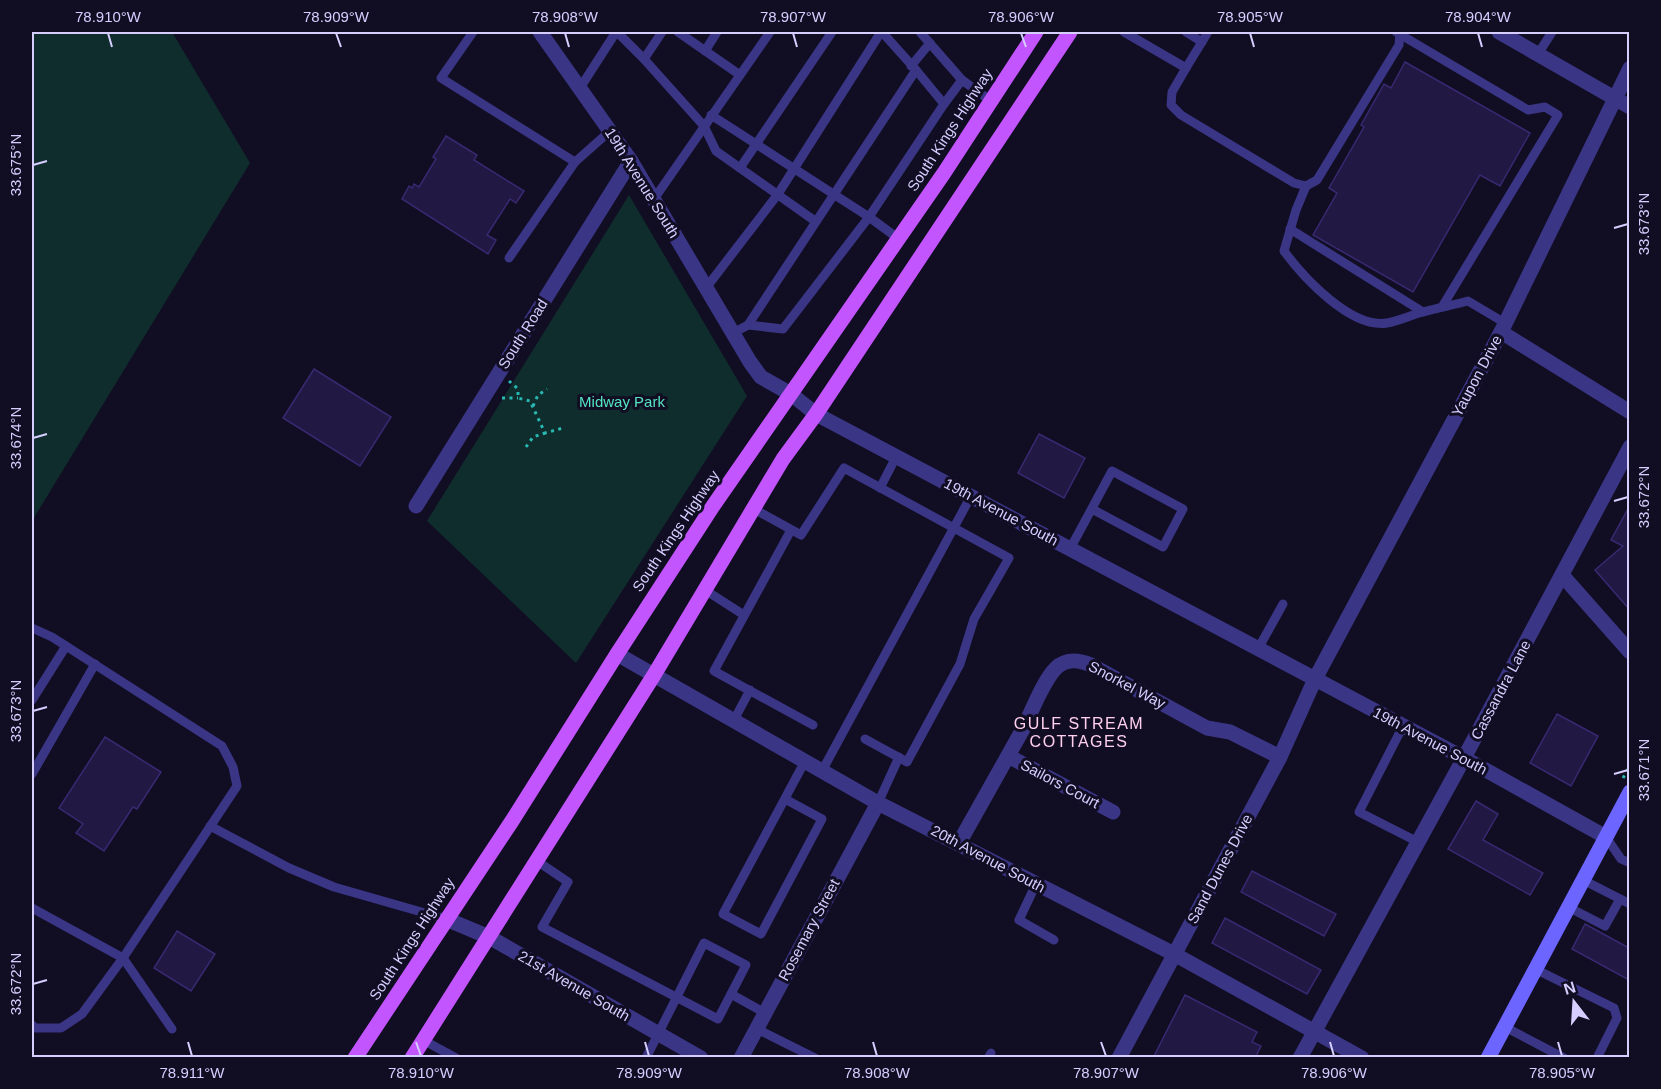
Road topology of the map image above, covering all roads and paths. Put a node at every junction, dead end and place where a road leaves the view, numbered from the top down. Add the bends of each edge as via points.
1 (473, 32) edge
2 (540, 32) edge
3 (617, 32) edge
4 (662, 32) edge
5 (678, 32) edge
6 (717, 32) edge
7 (769, 32) edge
8 (832, 32) edge
9 (881, 32) edge
10 (920, 32) edge
11 (1036, 32) edge
12 (1070, 32) edge
13 (1128, 32) edge
14 (1186, 32) edge
15 (1208, 32) edge
16 (1398, 32) edge
17 (1499, 32) edge
18 (1552, 32) edge
19 (1202, 42) junction
20 (930, 43) junction
21 (705, 51) junction
22 (1538, 54) junction
23 (644, 59) junction
24 (913, 68) junction
25 (1186, 68) junction
26 (1629, 68) edge
27 (740, 75) junction
28 (962, 80) junction
29 (580, 88) junction
30 (1615, 98) junction
31 (992, 100) junction
32 (944, 104) junction
33 (1629, 107) edge
34 (711, 115) junction
35 (704, 126) junction
36 (610, 131) junction
37 (756, 144) junction
38 (631, 161) junction
39 (575, 162) junction
40 (740, 168) junction
41 (794, 169) junction
42 (1306, 186) junction
43 (778, 194) junction
44 (833, 194) junction
45 (654, 199) junction
46 (869, 217) junction
47 (815, 221) junction
48 (1290, 229) junction
49 (899, 239) junction
50 (509, 258) dead end
51 (706, 288) junction
52 (1442, 307) junction
53 (1423, 312) junction
54 (748, 325) junction
55 (1503, 327) junction
56 (733, 333) junction
57 (497, 376) junction
58 (547, 389) dead end
59 (791, 394) junction
60 (533, 405) junction
61 (1629, 412) edge
62 (816, 414) junction
63 (563, 428) dead end
64 (545, 434) junction
65 (526, 447) dead end
66 (1629, 447) edge
67 (896, 457) junction
68 (880, 488) junction
69 (971, 496) junction
70 (416, 506) dead end
71 (754, 509) junction
72 (1092, 509) junction
73 (953, 528) junction
74 (791, 530) junction
75 (1070, 549) junction
76 (1562, 575) junction
77 (705, 590) junction
78 (1283, 604) dead end
79 (744, 615) junction
80 (32, 628) edge
81 (66, 646) junction
82 (1258, 649) junction
83 (1629, 652) edge
84 (617, 654) junction
85 (95, 664) junction
86 (654, 675) junction
87 (1316, 679) junction
88 (750, 690) junction
89 (32, 700) edge
90 (734, 720) junction
91 (813, 725) dead end
92 (1403, 726) junction
93 (865, 739) dead end
94 (1008, 756) junction
95 (899, 757) junction
96 (1281, 757) junction
97 (1464, 758) junction
98 (805, 761) junction
99 (822, 771) junction
100 (32, 774) edge
101 (1629, 792) edge
102 (785, 799) junction
103 (878, 803) junction
104 (1113, 812) dead end
105 (210, 826) junction
106 (1606, 837) junction
107 (1418, 842) junction
108 (959, 843) junction
109 (537, 861) junction
110 (1629, 863) edge
111 (1583, 879) junction
112 (1036, 884) junction
113 (1620, 899) junction
114 (1629, 904) edge
115 (1568, 907) junction
116 (32, 908) edge
117 (446, 919) junction
118 (489, 937) junction
119 (1054, 940) dead end
120 (1174, 954) junction
121 (123, 958) junction
122 (1535, 969) junction
123 (731, 994) junction
124 (676, 997) junction
125 (765, 1013) junction
126 (32, 1025) edge
127 (1505, 1027) junction
128 (172, 1029) dead end
129 (757, 1029) junction
130 (1314, 1031) junction
131 (659, 1034) junction
132 (423, 1040) junction
133 (1357, 1056) edge
134 (355, 1058) edge
135 (412, 1058) edge
136 (456, 1058) edge
137 (646, 1058) edge
138 (700, 1058) edge
139 (741, 1058) edge
140 (815, 1058) edge
141 (1119, 1058) edge
142 (1300, 1058) edge
143 (1488, 1058) edge
144 (1564, 1058) edge
145 (1597, 1058) edge

1 - 39 lane via 441,78
2 - 29 street, 19th Avenue South
3 - 23 lane
3 - 29 lane
4 - 23 lane
5 - 21 lane
6 - 21 lane
7 - 27 lane
8 - 37 lane
9 - 24 lane
9 - 41 lane
10 - 20 lane
11 - 31 main road, South Kings Highway
12 - 62 main road
13 - 25 lane
14 - 19 lane
15 - 19 lane
16 - 42 lane via 1399,45 1317,180
16 - 52 lane via 1528,110 1545,107 1558,115
17 - 22 street
18 - 22 lane
19 - 25 lane
20 - 24 lane
20 - 28 lane
21 - 27 lane
22 - 30 street
23 - 35 lane
24 - 32 lane
24 - 44 lane
25 - 42 lane via 1172,92 1171,105 1181,115 1294,183
26 - 30 street, Yaupon Drive
27 - 34 lane
28 - 31 lane
28 - 32 lane
29 - 36 street, 19th Avenue South
30 - 33 street
30 - 55 street, Yaupon Drive
31 - 49 main road, South Kings Highway
32 - 46 lane
34 - 35 lane
34 - 37 lane
35 - 40 lane via 716,151
35 - 45 lane
36 - 38 street, 19th Avenue South
36 - 39 lane
37 - 40 lane
37 - 41 lane
38 - 45 street, 19th Avenue South
38 - 57 street, South Road
39 - 50 lane
40 - 43 lane
41 - 43 lane
41 - 44 lane
42 - 48 lane
43 - 47 lane
43 - 51 lane
44 - 46 lane
44 - 47 lane
45 - 51 street, 19th Avenue South
46 - 49 lane
46 - 54 lane via 783,329
47 - 54 lane
48 - 53 lane
48 - 53 lane via 1284,251 1299,272 1352,315 1385,324
49 - 59 main road, South Kings Highway
51 - 56 street, 19th Avenue South
52 - 53 lane
52 - 55 lane via 1468,301
54 - 56 lane
55 - 61 street
55 - 87 street, Yaupon Drive
56 - 59 street, 19th Avenue South via 761,377
57 - 60 path via 516,385 518,398
57 - 70 street, South Road
58 - 60 path via 538,394
59 - 62 street, 19th Avenue South
59 - 84 main road, South Kings Highway
60 - 64 path
62 - 67 street, 19th Avenue South
62 - 71 main road via 783,459
63 - 64 path
64 - 65 path via 533,437
66 - 76 street, Cassandra Lane
67 - 68 lane
67 - 69 street, 19th Avenue South
68 - 73 lane
68 - 74 lane via 844,468 801,535
69 - 73 lane
69 - 75 street, 19th Avenue South
71 - 74 lane
71 - 77 main road
72 - 72 lane via 1112,471 1183,509 1163,547
72 - 75 lane
73 - 95 lane via 1009,558 974,619 960,664 912,752 906,762
73 - 99 lane
74 - 79 lane
75 - 82 street, 19th Avenue South
76 - 83 street
76 - 97 street, Cassandra Lane
77 - 79 lane
77 - 86 main road
78 - 82 lane
79 - 88 lane via 714,671
80 - 81 lane
81 - 85 lane
81 - 89 lane
82 - 87 street, 19th Avenue South
84 - 86 street, 20th Avenue South
84 - 117 main road, South Kings Highway
85 - 100 lane
85 - 105 lane via 222,746 233,766 237,786
86 - 90 street, 20th Avenue South
86 - 109 main road
87 - 92 street, 19th Avenue South
87 - 96 street, Sand Dunes Drive
88 - 90 lane
88 - 91 lane
90 - 98 street, 20th Avenue South
92 - 97 street, 19th Avenue South
92 - 107 lane via 1359,812
93 - 95 lane
94 - 96 street, Snorkel Way via 1051,675 1062,663 1076,660 1207,728 1230,732
94 - 104 street, Sailors Court
94 - 108 street, Snorkel Way
95 - 103 lane
96 - 120 street, Sand Dunes Drive
97 - 106 street, 19th Avenue South
97 - 107 street, Cassandra Lane
98 - 99 street, 20th Avenue South
98 - 102 lane
99 - 103 street, 20th Avenue South
101 - 106 main road
102 - 102 lane via 822,819 761,934 723,914
103 - 108 street, 20th Avenue South
103 - 125 street, Rosemary Street
105 - 117 lane via 334,887
105 - 121 lane
106 - 110 lane via 1621,859
106 - 111 main road
107 - 130 street, Cassandra Lane
108 - 112 street, 20th Avenue South
109 - 118 main road
109 - 124 lane via 568,882 542,927
111 - 113 lane
111 - 115 main road
112 - 119 lane via 1019,920
112 - 120 street, 20th Avenue South
113 - 114 lane
113 - 115 lane via 1605,926
115 - 122 main road
116 - 121 lane
117 - 118 street, 21st Avenue South
117 - 134 main road, South Kings Highway
118 - 131 street, 21st Avenue South
118 - 132 main road
120 - 130 street, 20th Avenue South
120 - 141 street, Sand Dunes Drive
121 - 126 lane via 82,1014 61,1028
121 - 128 lane
122 - 127 main road
122 - 145 lane via 1614,1008 1617,1018
123 - 124 lane via 718,1019
123 - 124 lane via 746,965 704,944
123 - 125 lane
124 - 131 lane
125 - 129 street, Rosemary Street
127 - 143 main road
127 - 144 lane
129 - 139 street, Rosemary Street
129 - 140 lane
130 - 133 street, 20th Avenue South
130 - 142 street, Cassandra Lane
131 - 137 lane
131 - 138 street, 21st Avenue South
132 - 135 main road
132 - 136 lane

